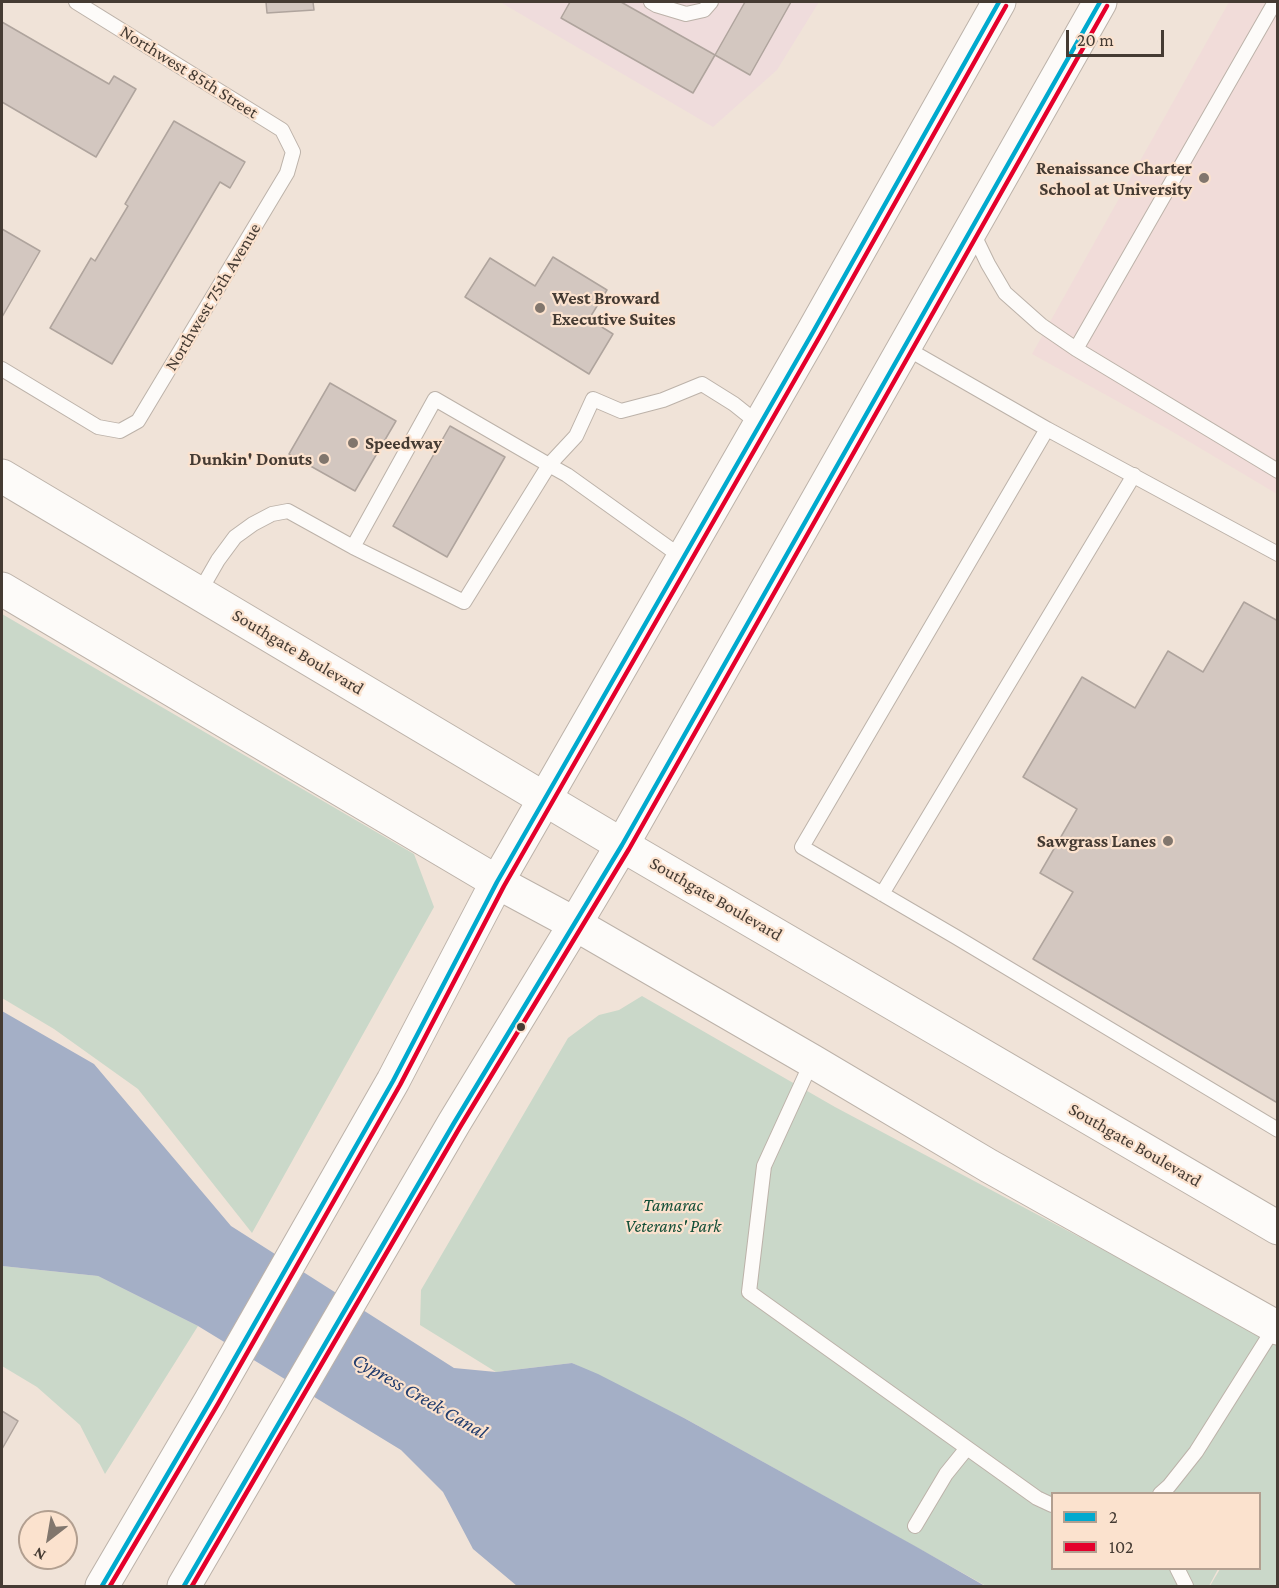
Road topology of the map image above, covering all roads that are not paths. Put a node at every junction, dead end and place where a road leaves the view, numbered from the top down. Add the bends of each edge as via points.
1 (76, 2) edge
2 (651, 2) edge
3 (711, 2) edge
4 (999, 2) edge
5 (1275, 2) edge
6 (1098, 3) edge
7 (294, 152) joint
8 (970, 228) junction
9 (903, 347) junction
10 (1076, 349) junction
11 (2, 369) edge
12 (759, 424) junction
13 (1047, 429) junction
14 (549, 465) junction
15 (1278, 471) edge
16 (1134, 475) junction
17 (2, 476) edge
18 (353, 547) junction
19 (1278, 554) edge
20 (683, 558) junction
21 (2, 589) edge
22 (199, 593) junction
23 (546, 799) junction
24 (622, 844) junction
25 (497, 882) junction
26 (882, 894) junction
27 (575, 924) junction
28 (812, 1061) junction
29 (1278, 1130) edge
30 (1278, 1228) edge
31 (1277, 1325) edge
32 (967, 1448) junction
33 (1162, 1492) edge
34 (1051, 1504) edge
35 (915, 1526) dead end
36 (1178, 1570) edge
37 (102, 1587) edge
38 (184, 1587) edge
39 (1186, 1587) edge

1 - 7 lane, Northwest 85th Street via 282,130
2 - 3 lane via 686,14 705,10
4 - 12 main road
5 - 10 lane
6 - 8 main road
7 - 11 lane, Northwest 75th Avenue via 287,173 138,421 120,431 98,427
8 - 9 main road
8 - 10 lane via 1005,293
9 - 13 lane
9 - 24 main road
10 - 15 lane
12 - 14 lane via 702,384 621,411 593,399 576,436
12 - 20 main road
13 - 16 lane
13 - 26 lane via 802,847
14 - 18 lane via 464,602
14 - 18 lane via 435,399
14 - 20 lane
16 - 19 lane
16 - 26 lane
17 - 22 main road, Southgate Boulevard
18 - 22 lane via 288,511 272,514 235,537
20 - 23 main road
21 - 25 main road
22 - 23 main road, Southgate Boulevard
23 - 24 main road, Southgate Boulevard
23 - 25 main road
24 - 27 main road
24 - 30 main road, Southgate Boulevard
25 - 27 main road
25 - 37 main road via 393,1081
26 - 29 lane
27 - 28 main road
27 - 38 main road via 454,1123
28 - 31 main road via 989,1166
28 - 32 lane via 764,1166 750,1293
31 - 33 lane via 1196,1452
32 - 34 lane
32 - 35 lane via 946,1474
36 - 39 lane

